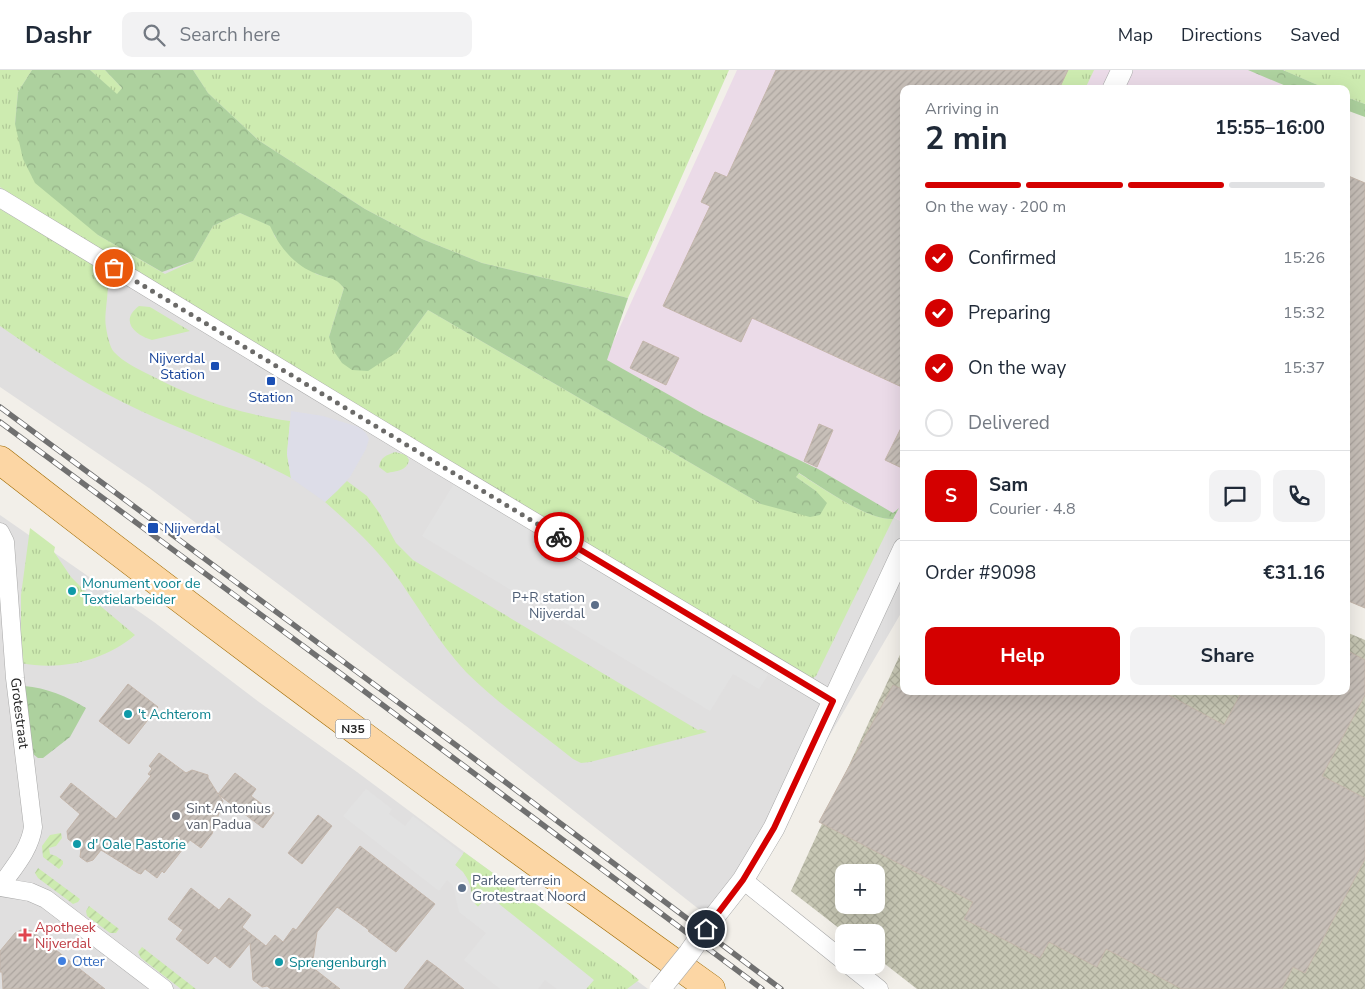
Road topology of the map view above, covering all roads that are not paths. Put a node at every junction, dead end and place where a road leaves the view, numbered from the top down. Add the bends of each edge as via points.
1 (1122, 70) edge
2 (1115, 85) edge
3 (0, 198) edge
4 (0, 460) edge
5 (0, 482) edge
6 (0, 532) edge
7 (900, 557) edge
8 (833, 701) junction
9 (743, 880) junction
10 (0, 887) edge
11 (835, 954) edge
12 (860, 974) edge
13 (164, 989) edge
14 (660, 989) edge
15 (684, 989) edge
16 (711, 989) edge
17 (879, 989) edge

1 - 2 street
3 - 8 street
4 - 16 main road, N35 via 266,665
5 - 15 main road, N35 via 248,672
6 - 10 street, Grotestraat via 5,542 33,827 26,850
7 - 8 street
8 - 9 street via 774,828
9 - 11 street
9 - 14 street, bridge
10 - 13 street, Grotestraat via 30,892 46,899
12 - 17 street

